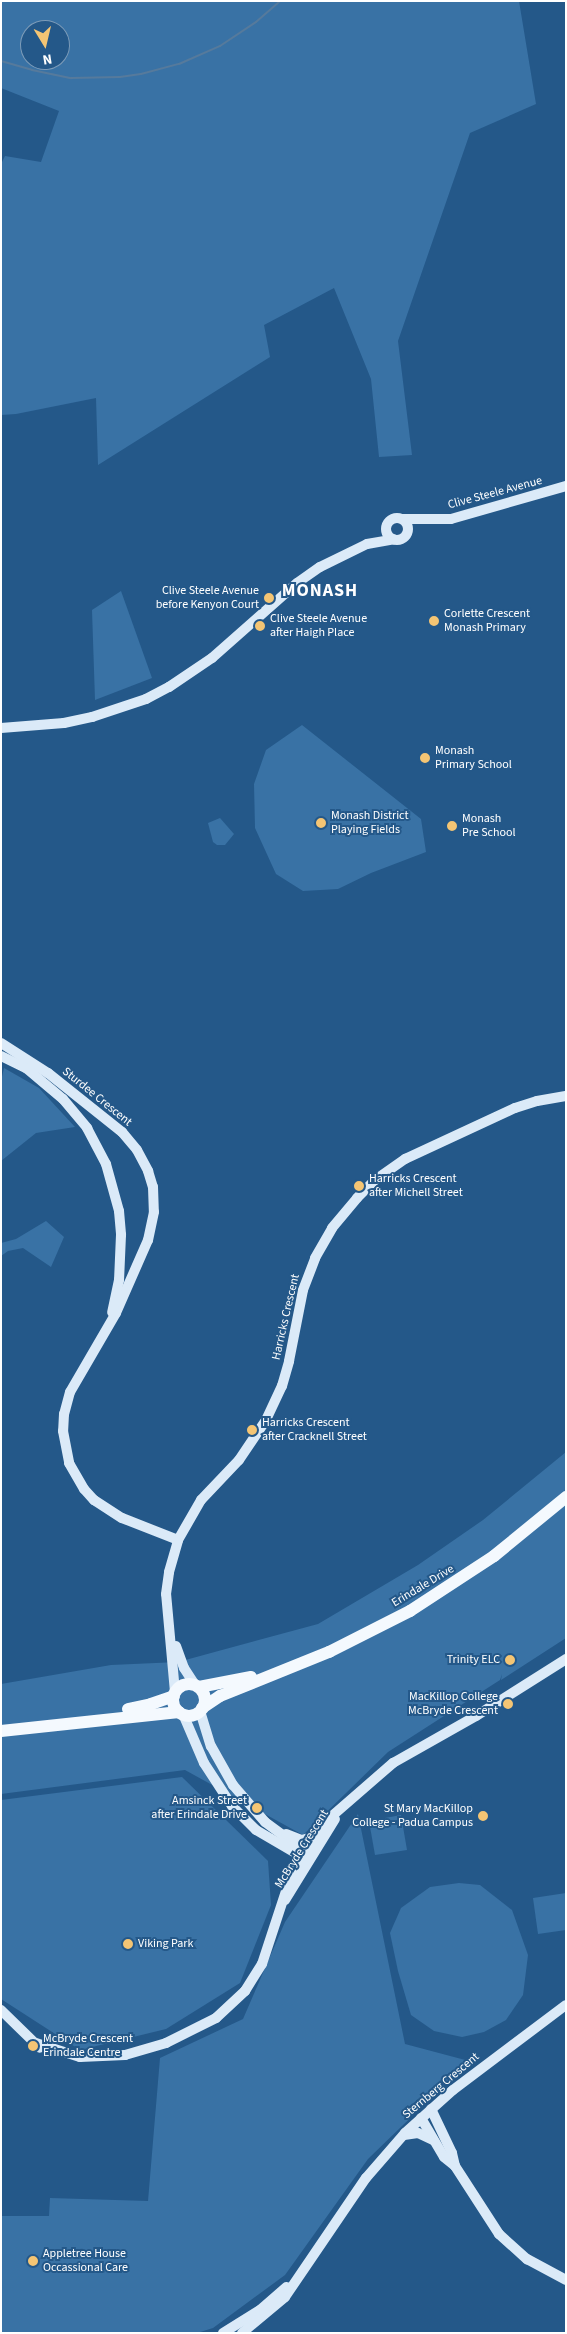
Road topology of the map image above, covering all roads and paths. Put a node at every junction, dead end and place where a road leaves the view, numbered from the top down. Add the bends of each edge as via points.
1 (566, 486) edge
2 (402, 519) junction
3 (430, 521) junction
4 (387, 527) junction
5 (408, 532) junction
6 (394, 539) junction
7 (367, 544) junction
8 (1, 728) edge
9 (1, 1043) edge
10 (1, 1056) edge
11 (566, 1096) edge
12 (99, 1114) junction
13 (87, 1128) junction
14 (107, 1330) junction
15 (566, 1497) edge
16 (178, 1540) junction
17 (168, 1626) junction
18 (566, 1659) edge
19 (278, 1672) junction
20 (197, 1686) junction
21 (175, 1694) junction
22 (201, 1709) junction
23 (181, 1713) junction
24 (62, 1723) junction
25 (1, 1730) edge
26 (340, 1809) junction
27 (276, 1831) junction
28 (315, 1836) junction
29 (280, 1845) junction
30 (307, 1856) junction
31 (292, 1873) junction
32 (284, 1901) junction
33 (566, 2005) edge
34 (1, 2010) edge
35 (431, 2109) junction
36 (421, 2118) junction
37 (404, 2135) junction
38 (434, 2140) junction
39 (455, 2166) junction
40 (298, 2277) junction
41 (566, 2280) edge
42 (223, 2333) edge
43 (242, 2333) edge

1 - 3 street, Clive Steele Avenue via 462,516
2 - 3 street, Clive Steele Avenue
2 - 4 street via 393,519
2 - 5 street via 407,523
3 - 5 street, Clive Steele Avenue
4 - 6 street via 387,533
4 - 7 street
5 - 6 street via 404,538
6 - 7 street
7 - 8 street via 333,560 297,583 212,658 169,687 92,717 64,723
9 - 12 street, Sturdee Crescent via 48,1073
10 - 13 street, Sturdee Crescent via 45,1082
11 - 16 street, Harricks Crescent via 515,1108 427,1148 385,1172 348,1207 332,1228 309,1274 300,1299 289,1361 266,1420 239,1460 201,1500
12 - 13 street
12 - 14 street, Sturdee Crescent via 122,1132 137,1150 148,1171 154,1195 154,1220 148,1240
13 - 14 street, Sturdee Crescent via 108,1170 121,1224 119,1280
14 - 16 street, Sturdee Crescent via 74,1385 65,1407 63,1431 69,1463 84,1489 105,1509
15 - 19 main road, Erindale Drive via 512,1543 434,1596 353,1641
16 - 17 street, Harricks Crescent via 166,1594
17 - 20 street, Harricks Crescent via 184,1668
17 - 21 street, Harricks Crescent via 175,1669
18 - 26 street, McBryde Crescent via 393,1763
19 - 20 main road, Erindale Drive
19 - 22 main road, Erindale Drive via 220,1696
20 - 21 main road, Erindale Drive via 182,1686
20 - 22 main road via 204,1695
21 - 23 main road via 174,1704
21 - 24 main road, Erindale Drive via 151,1704
22 - 23 main road, Erindale Drive via 192,1715
22 - 27 street via 211,1746 233,1785
23 - 24 main road, Erindale Drive
23 - 29 street via 221,1792 251,1825
24 - 25 main road, Erindale Drive
26 - 28 street, McBryde Crescent
26 - 30 street, McBryde Crescent
27 - 28 street via 302,1840
27 - 30 street
28 - 30 street, McBryde Crescent
29 - 30 street
29 - 31 street via 291,1859
30 - 31 street, McBryde Crescent
30 - 32 street, McBryde Crescent via 291,1893
31 - 32 street, McBryde Crescent
32 - 34 street, McBryde Crescent via 262,1964 248,1986 216,2018 153,2048 125,2055 120,2060 72,2062 49,2053
33 - 35 street, Sternberg Crescent
35 - 36 street, Sternberg Crescent
35 - 39 street
36 - 37 street, Sternberg Crescent
36 - 38 street
37 - 38 street via 418,2133
37 - 40 street, Sternberg Crescent via 366,2178
38 - 39 street via 444,2157
39 - 41 street via 489,2220 513,2248 543,2270
40 - 42 street, Sternberg Crescent via 260,2310
40 - 43 street, Sternberg Crescent via 285,2297

